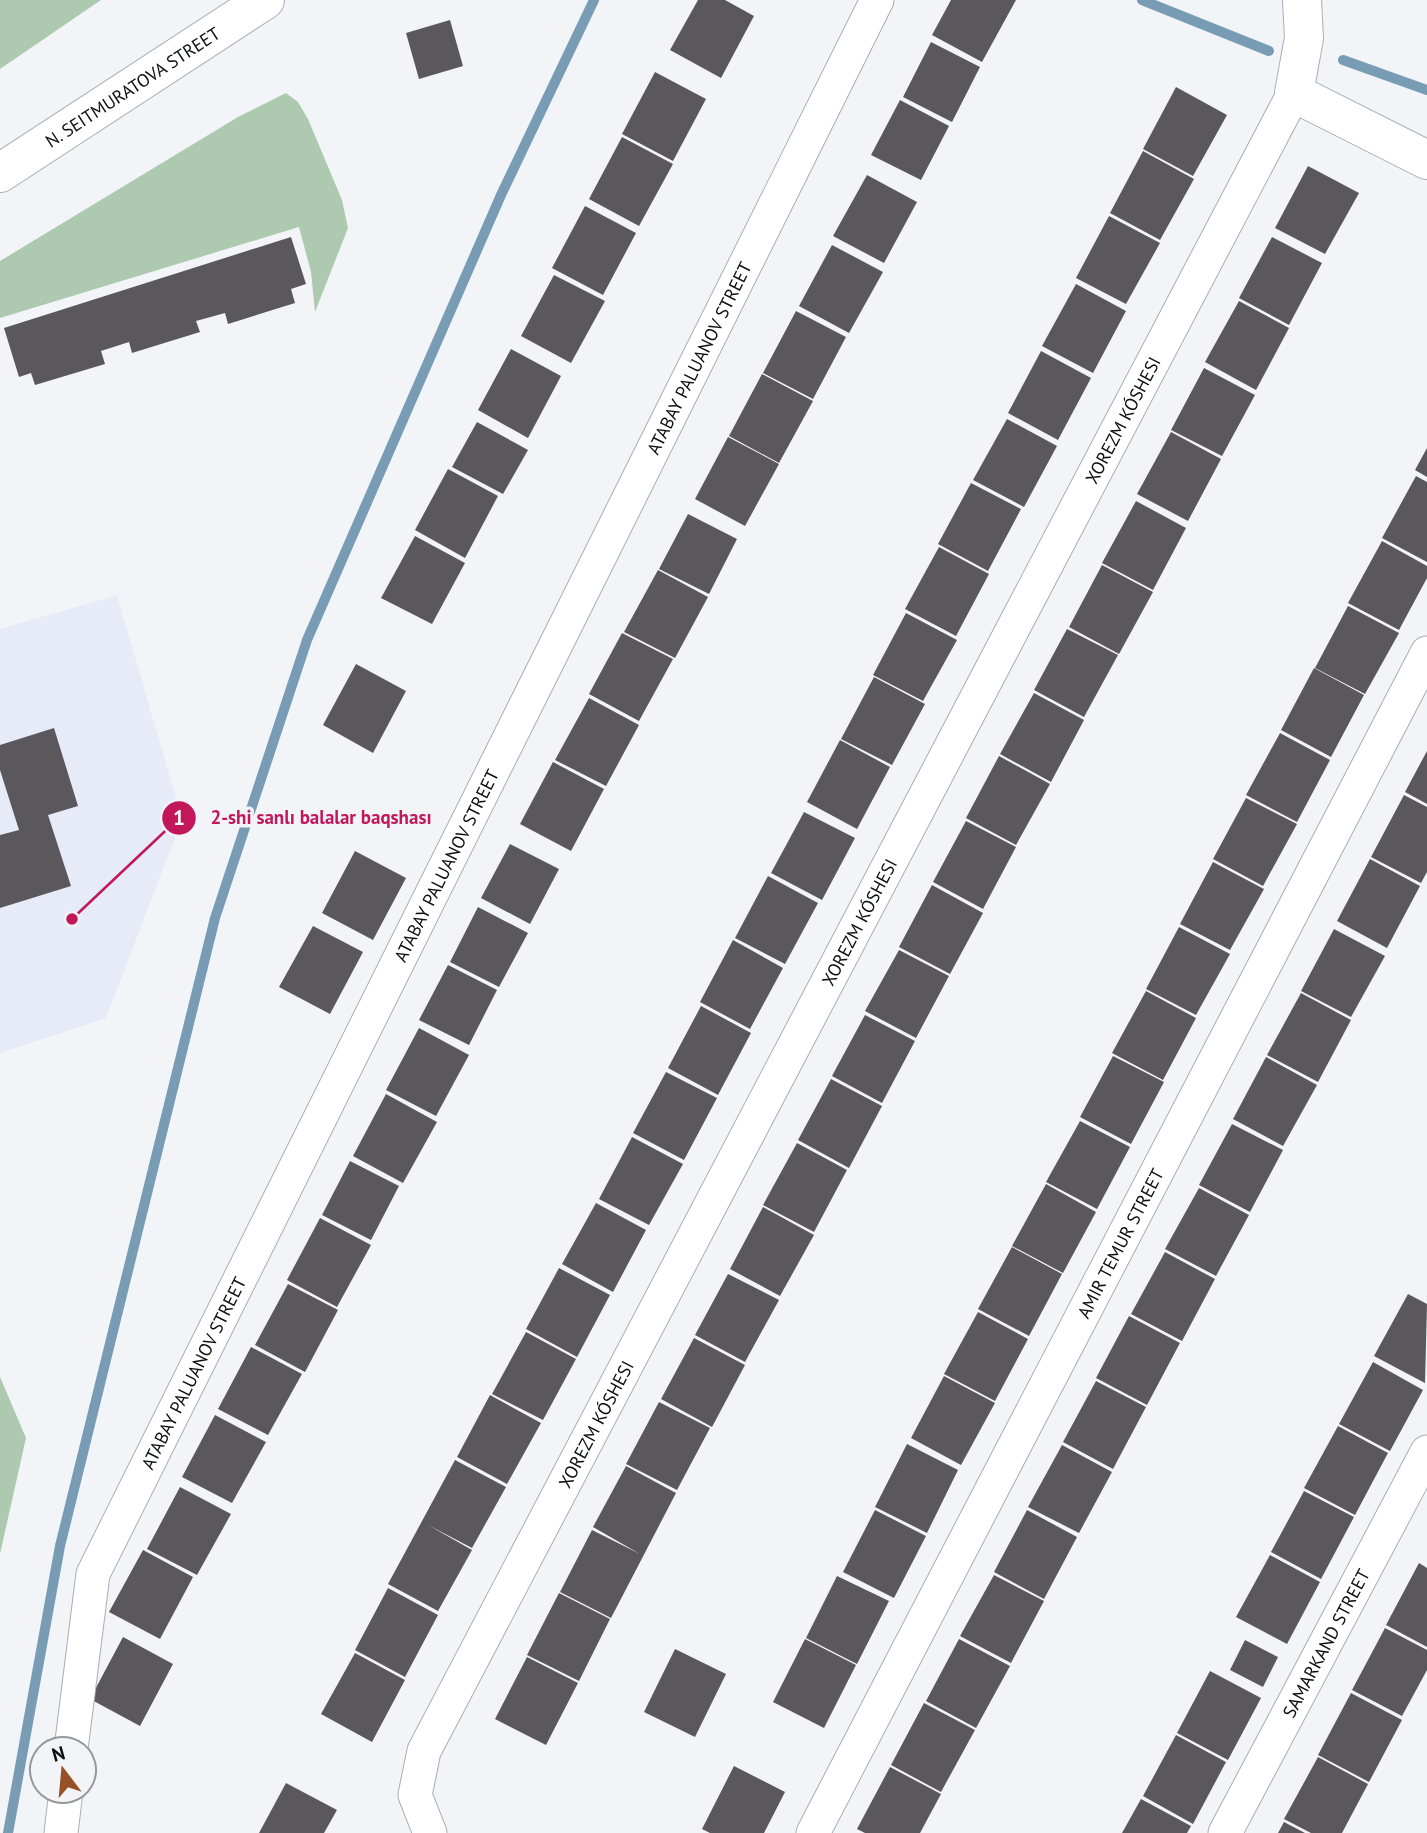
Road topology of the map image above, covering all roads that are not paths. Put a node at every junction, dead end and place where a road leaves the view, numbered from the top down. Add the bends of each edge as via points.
1 (265, 0) edge
2 (877, 0) edge
3 (1302, 0) edge
4 (1294, 93) junction
5 (1427, 160) edge
6 (0, 173) edge
7 (1427, 653) edge
8 (1427, 1452) edge
9 (74, 1735) edge
10 (64, 1805) edge
11 (61, 1833) edge
12 (430, 1833) edge
13 (813, 1833) edge
14 (1225, 1833) edge

1 - 6 street, N. SEITMURATOVA STREET
2 - 9 street, ATABAY PALUANOV STREET via 93,1574
3 - 4 street via 1304,38
4 - 5 street
4 - 12 street, XOREZM KÓSHESI via 424,1751 415,1795
7 - 13 street, AMIR TEMUR STREET
8 - 14 street, SAMARKAND STREET
10 - 11 street

